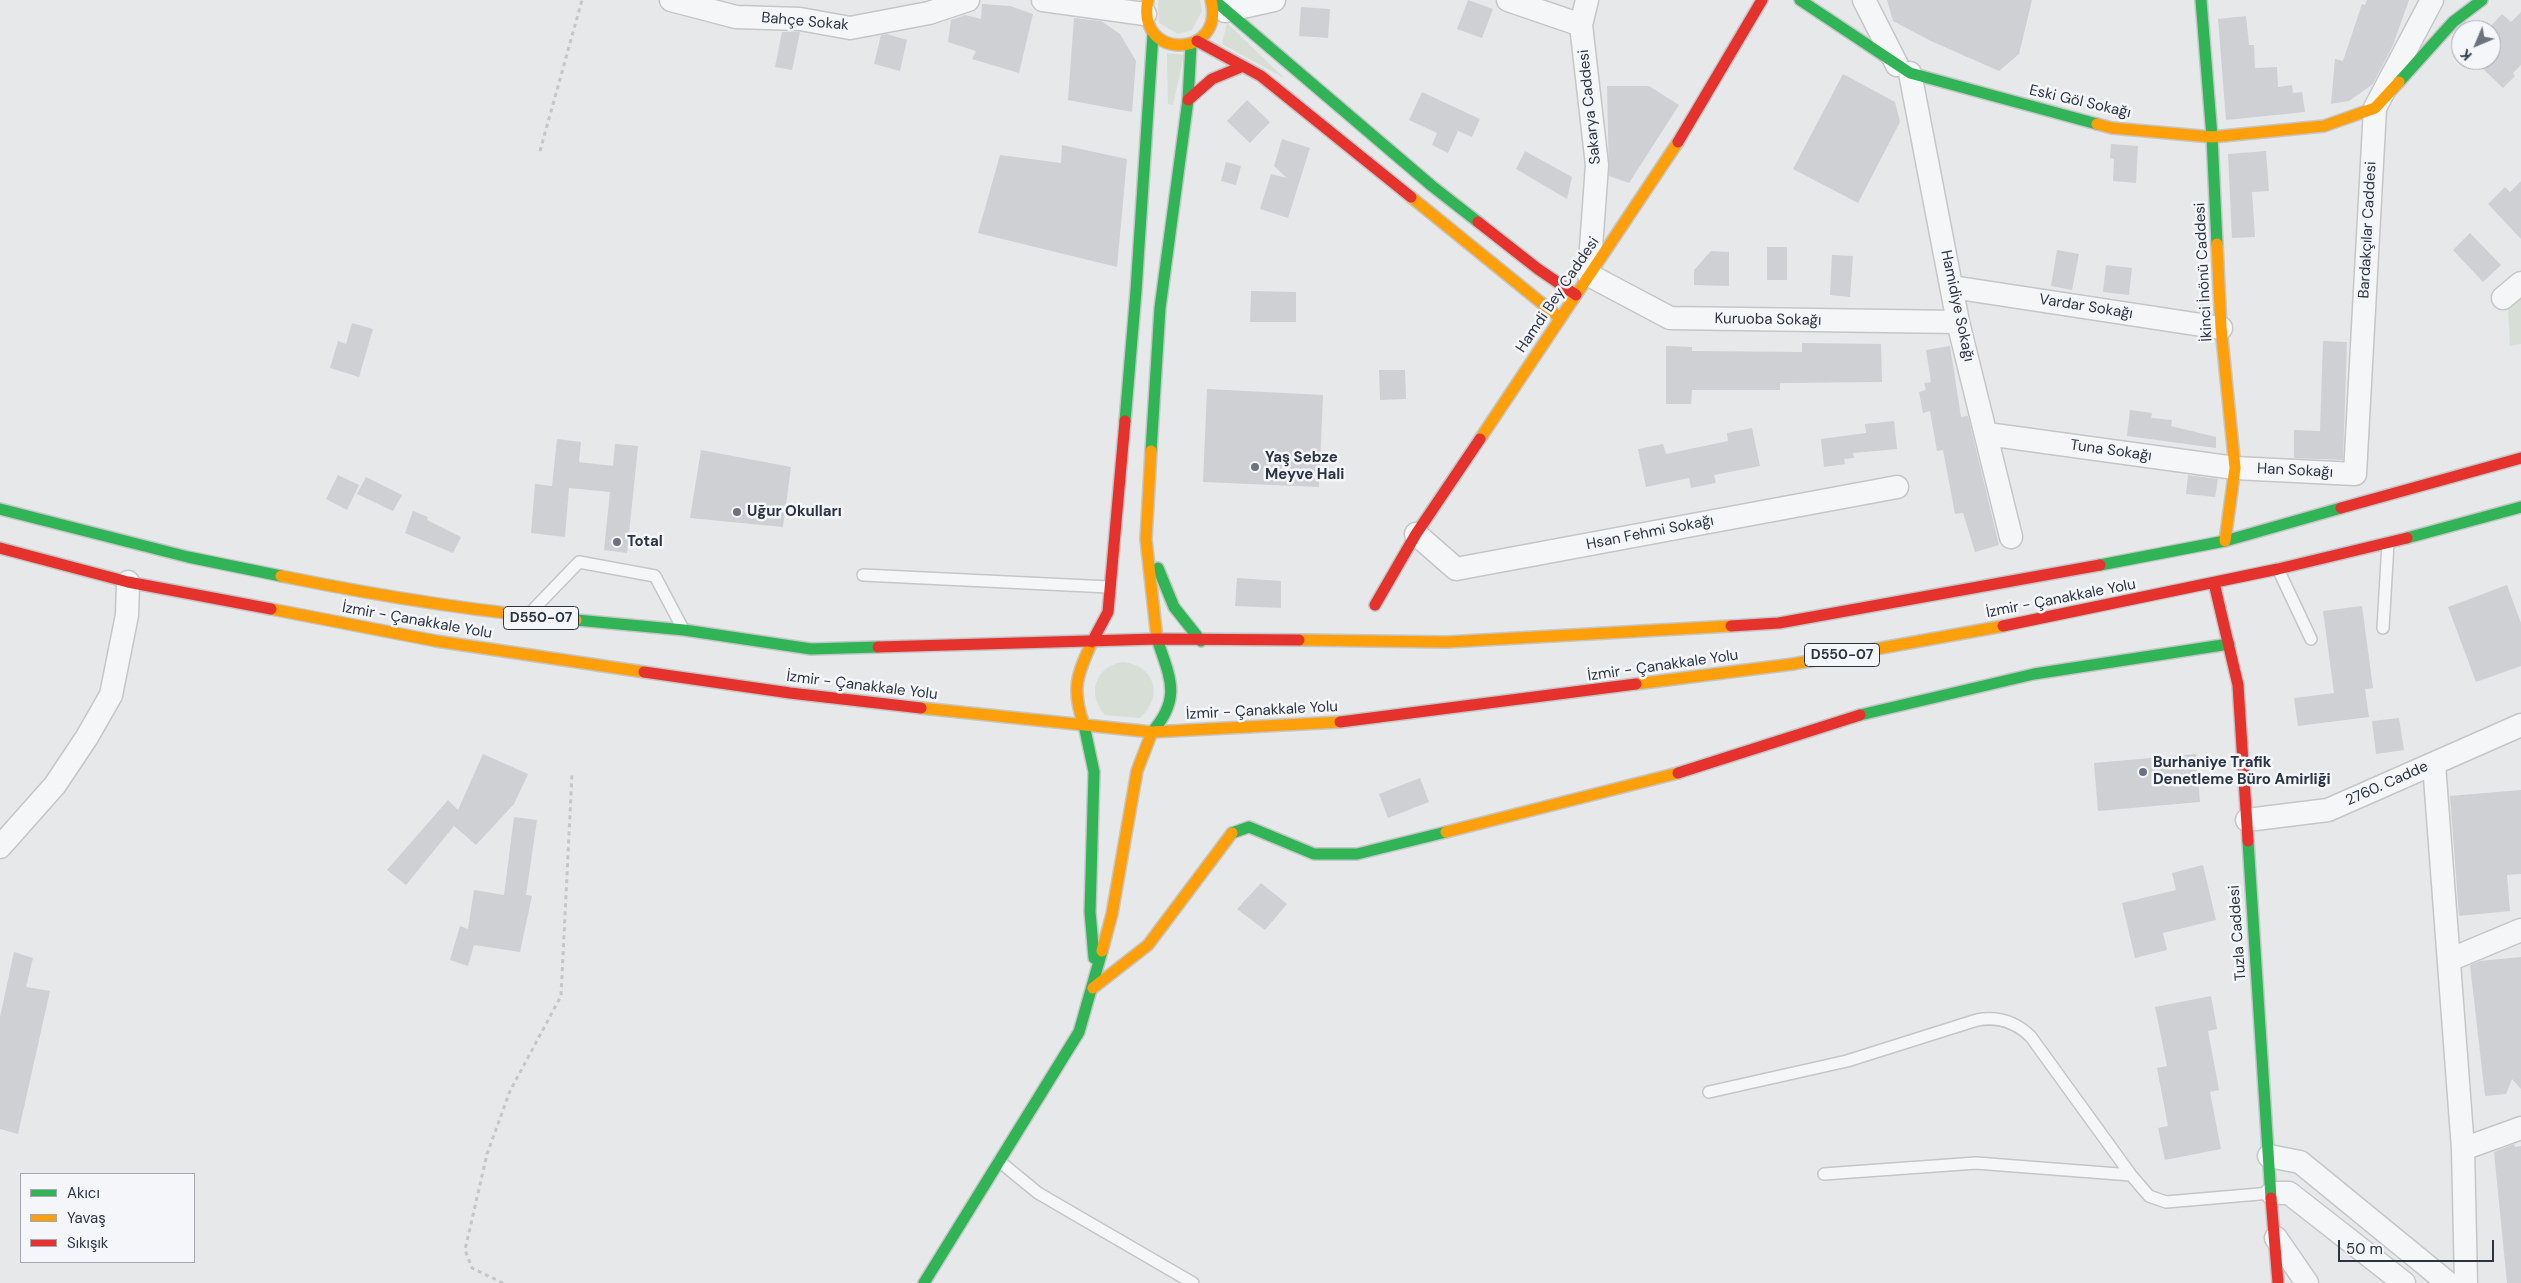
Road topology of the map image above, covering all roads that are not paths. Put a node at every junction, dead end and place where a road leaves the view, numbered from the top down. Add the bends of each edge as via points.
1 (672, 0) edge
2 (968, 0) edge
3 (1043, 0) edge
4 (1274, 0) edge
5 (1588, 0) edge
6 (1762, 0) edge
7 (1800, 0) edge
8 (1864, 0) edge
9 (2201, 0) edge
10 (2432, 0) edge
11 (2482, 0) edge
12 (1521, 2) edge
13 (1220, 3) edge
14 (1149, 16) edge
15 (1581, 25) junction
16 (1194, 43) junction
17 (1241, 67) junction
18 (1904, 69) junction
19 (1188, 100) junction
20 (2375, 108) junction
21 (2212, 136) junction
22 (1589, 275) junction
23 (2521, 284) edge
24 (1952, 287) junction
25 (1576, 295) junction
26 (2503, 298) dead end
27 (1560, 318) junction
28 (1958, 322) junction
29 (2221, 328) junction
30 (1986, 434) junction
31 (2521, 458) edge
32 (2235, 468) junction
33 (2355, 474) joint
34 (1897, 487) dead end
35 (2521, 506) edge
36 (0, 509) edge
37 (1416, 534) junction
38 (2011, 537) dead end
39 (1146, 539) junction
40 (2226, 541) junction
41 (2388, 543) junction
42 (0, 548) edge
43 (2278, 569) junction
44 (863, 575) dead end
45 (128, 582) junction
46 (2214, 583) junction
47 (1109, 587) junction
48 (1375, 605) dead end
49 (527, 616) junction
50 (2383, 628) dead end
51 (684, 630) junction
52 (1157, 639) junction
53 (2311, 639) dead end
54 (1201, 641) junction
55 (1092, 642) junction
56 (2229, 644) junction
57 (1084, 725) junction
58 (2521, 725) edge
59 (1152, 732) junction
60 (2434, 764) junction
61 (2247, 820) junction
62 (0, 847) edge
63 (1112, 914) junction
64 (2521, 930) edge
65 (1154, 938) junction
66 (2449, 960) junction
67 (1094, 982) junction
68 (1709, 1092) dead end
69 (2521, 1128) edge
70 (2463, 1149) junction
71 (2269, 1156) junction
72 (999, 1161) junction
73 (1824, 1174) dead end
74 (2131, 1175) junction
75 (2272, 1193) junction
76 (2276, 1238) junction
77 (924, 1283) edge
78 (1192, 1283) edge
79 (2278, 1283) edge
80 (2307, 1283) edge
81 (2404, 1283) edge
82 (2448, 1283) edge
83 (2466, 1283) edge

1 - 2 street, Bahçe Sokak via 736,16 800,19 850,28 929,13
3 - 14 street
4 - 13 street
5 - 15 street, Sakarya Caddesi
6 - 22 main road, Hamdi Bey Caddesi via 1675,147
7 - 18 main road, Eski Göl Sokağı
8 - 18 street, Hamidiye Sokağı
9 - 21 main road, İkinci İnönü Caddesi
10 - 20 street, Bardakçılar Caddesi
11 - 20 main road via 2453,22
12 - 15 street
13 - 16 main road via 1206,34
13 - 25 main road via 1432,186
14 - 16 main road via 1170,46
14 - 47 main road via 1136,291
15 - 22 street, Sakarya Caddesi via 1598,165
16 - 17 main road
16 - 19 main road
17 - 19 main road via 1222,72 1205,82
17 - 27 main road via 1261,76
18 - 21 main road, Eski Göl Sokağı via 2112,128
18 - 24 street, Hamidiye Sokağı
19 - 39 main road via 1160,308
20 - 21 main road, Eski Göl Sokağı via 2324,126
20 - 33 street, Bardakçılar Caddesi
21 - 29 main road, İkinci İnönü Caddesi
22 - 25 main road, Hamdi Bey Caddesi
22 - 28 street, Kuruoba Sokağı via 1670,318
23 - 26 street
24 - 28 street, Hamidiye Sokağı
24 - 29 street, Vardar Sokağı
25 - 27 main road, Hamdi Bey Caddesi
27 - 37 main road, Hamdi Bey Caddesi
28 - 30 street, Hamidiye Sokağı
29 - 32 main road, İkinci İnönü Caddesi
30 - 32 street, Tuna Sokağı
30 - 38 street, Hamidiye Sokağı
31 - 40 main road, İzmir - Çanakkale Yolu
32 - 33 street, Han Sokağı
32 - 40 main road, İkinci İnönü Caddesi
34 - 37 street, Hsan Fehmi Sokağı via 1456,569
35 - 41 main road, İzmir - Çanakkale Yolu / D550-07
36 - 49 main road, İzmir - Çanakkale Yolu / D550-07 via 197,559 361,592
37 - 48 main road, Hamdi Bey Caddesi
39 - 52 main road
39 - 54 main road via 1174,607
40 - 54 main road, İzmir - Çanakkale Yolu via 1779,622 1447,642
41 - 43 main road, İzmir - Çanakkale Yolu / D550-07
41 - 50 lane
42 - 45 main road, İzmir - Çanakkale Yolu / D550-07
43 - 46 main road, İzmir - Çanakkale Yolu / D550-07
43 - 53 lane
44 - 47 lane
45 - 57 main road, İzmir - Çanakkale Yolu / D550-07 via 446,642 790,693
45 - 62 street via 127,615 111,696 55,785
46 - 56 main road, Tuzla Caddesi
46 - 59 main road, İzmir - Çanakkale Yolu / D550-07 via 2047,618 1794,664 1320,725
47 - 55 main road via 1108,612
49 - 51 main road, İzmir - Çanakkale Yolu / D550-07
49 - 51 lane via 580,562 655,576
51 - 55 main road, İzmir - Çanakkale Yolu / D550-07 via 811,649
52 - 54 main road, İzmir - Çanakkale Yolu
52 - 55 main road, İzmir - Çanakkale Yolu
52 - 59 main road via 1174,692 1171,708
55 - 57 main road via 1076,675 1074,690
56 - 61 main road, Tuzla Caddesi via 2238,685
56 - 65 main road via 2034,674 1873,711 1684,772 1358,854 1314,854 1248,827 1233,832
57 - 59 main road, İzmir - Çanakkale Yolu
57 - 67 main road via 1094,772 1090,912
58 - 60 street, 2760. Cadde
59 - 63 main road via 1137,771
60 - 61 street, 2760. Cadde via 2328,810
60 - 66 street
61 - 71 main road, Tuzla Caddesi
63 - 65 main road via 1116,932 1134,946
63 - 67 main road
64 - 66 street
65 - 67 main road
66 - 70 street
67 - 72 main road via 1079,1032
68 - 74 lane via 1848,1061 1978,1020 1998,1019 2017,1025 2031,1037
69 - 70 street
70 - 83 street
71 - 75 main road, Tuzla Caddesi
71 - 82 street via 2300,1162
72 - 77 main road
72 - 78 lane via 1038,1193
73 - 74 lane via 1976,1163
74 - 75 lane via 2150,1196 2166,1202
75 - 76 main road, Tuzla Caddesi
75 - 81 street via 2289,1193
76 - 79 main road, Tuzla Caddesi
76 - 80 street

